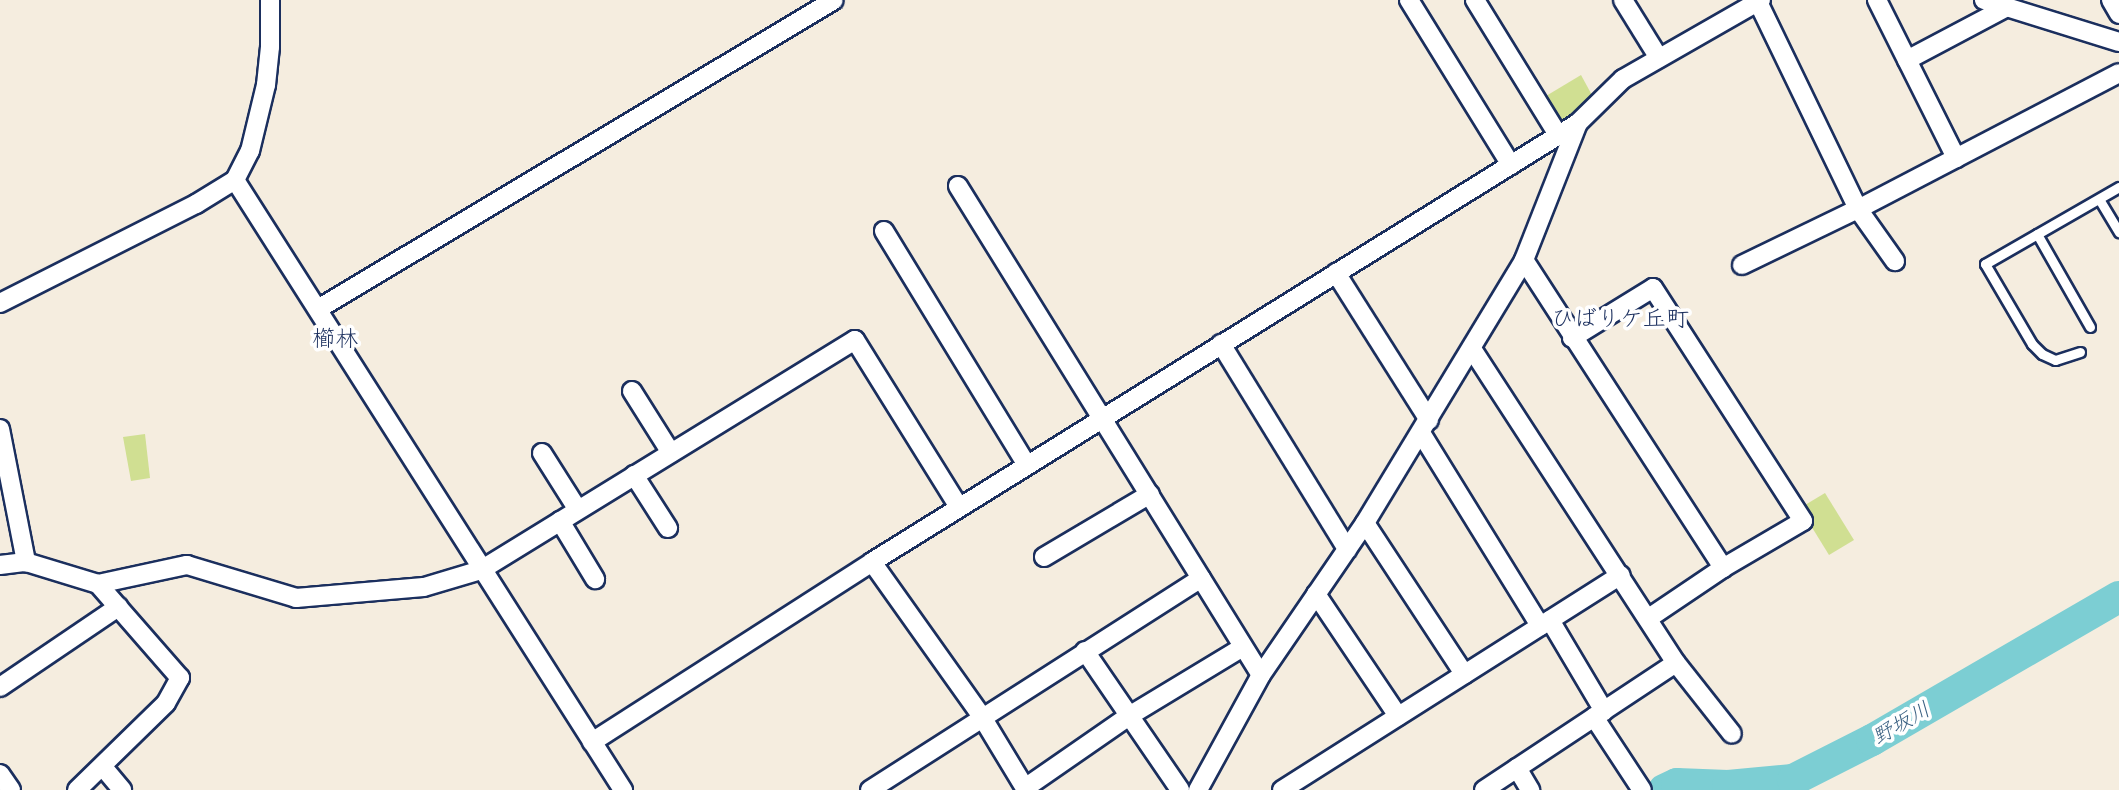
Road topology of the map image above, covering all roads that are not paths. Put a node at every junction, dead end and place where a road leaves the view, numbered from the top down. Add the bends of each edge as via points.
1 (270, 0) edge
2 (834, 0) edge
3 (1409, 0) edge
4 (1475, 0) edge
5 (1623, 0) edge
6 (1877, 0) edge
7 (1984, 0) edge
8 (2111, 0) edge
9 (1759, 1) edge
10 (2007, 7) junction
11 (2119, 14) edge
12 (2119, 42) edge
13 (1659, 58) junction
14 (1907, 60) junction
15 (2119, 73) edge
16 (1578, 123) junction
17 (1558, 135) junction
18 (1956, 158) junction
19 (1511, 164) junction
20 (235, 180) junction
21 (958, 186) dead end
22 (2119, 187) edge
23 (2099, 199) junction
24 (1858, 209) junction
25 (884, 232) dead end
26 (2119, 232) edge
27 (2037, 234) junction
28 (1524, 261) junction
29 (1895, 261) dead end
30 (1742, 265) dead end
31 (1336, 273) junction
32 (0, 303) edge
33 (318, 309) junction
34 (2090, 327) dead end
35 (1572, 338) junction
36 (1222, 344) junction
37 (1472, 349) junction
38 (2080, 352) dead end
39 (632, 391) dead end
40 (1104, 417) junction
41 (1425, 427) junction
42 (0, 429) edge
43 (542, 453) dead end
44 (671, 453) junction
45 (1027, 465) junction
46 (634, 475) junction
47 (1150, 494) junction
48 (959, 507) junction
49 (578, 510) junction
50 (560, 521) junction
51 (1365, 523) junction
52 (668, 528) dead end
53 (1347, 549) junction
54 (1044, 557) dead end
55 (26, 562) junction
56 (872, 562) junction
57 (0, 565) edge
58 (1723, 568) junction
59 (481, 570) junction
60 (1621, 575) junction
61 (1201, 578) junction
62 (595, 579) dead end
63 (98, 584) junction
64 (1316, 594) junction
65 (118, 607) junction
66 (1649, 618) junction
67 (1545, 623) junction
68 (1243, 647) junction
69 (1084, 651) junction
70 (1676, 663) junction
71 (1464, 674) junction
72 (1261, 675) junction
73 (0, 687) edge
74 (1599, 714) junction
75 (982, 716) junction
76 (1129, 716) junction
77 (1398, 716) junction
78 (1732, 734) dead end
79 (593, 742) junction
80 (103, 767) junction
81 (1517, 768) junction
82 (0, 774) edge
83 (11, 790) edge
84 (77, 790) edge
85 (122, 790) edge
86 (623, 790) edge
87 (870, 790) edge
88 (1180, 790) edge
89 (1198, 790) edge
90 (1282, 790) edge
91 (1484, 790) edge
92 (1530, 790) edge
93 (1642, 790) edge

1 - 20 street via 266,85 250,151
2 - 33 street
3 - 19 street
4 - 17 street
5 - 13 street
6 - 14 street
7 - 10 street
8 - 11 street
9 - 13 street
9 - 24 street
10 - 12 street
10 - 14 street
13 - 16 street via 1623,79
14 - 18 street
15 - 18 street
16 - 17 street
16 - 28 street
17 - 19 street
18 - 24 street
19 - 31 street
20 - 32 street
20 - 33 street
21 - 40 street
22 - 23 lane
23 - 26 lane
23 - 27 lane
24 - 29 street
24 - 30 street
25 - 45 street
27 - 34 lane
27 - 38 lane via 1985,264 2042,354 2055,360
28 - 35 street
28 - 37 street
31 - 36 street
31 - 41 street
33 - 59 street
35 - 58 street
35 - 58 street via 1653,288 1803,521
36 - 40 street
36 - 53 street
37 - 41 street
37 - 60 street
39 - 44 street
40 - 45 street
40 - 47 street
41 - 51 street
41 - 67 street
42 - 55 street
43 - 49 street
44 - 46 street
44 - 48 street via 855,340
45 - 48 street
46 - 49 street
46 - 52 street
47 - 54 street
47 - 61 street
48 - 56 street
49 - 50 street
50 - 59 street
50 - 62 street
51 - 53 street
51 - 71 street
53 - 64 street
55 - 57 street
55 - 63 street
56 - 75 street
56 - 79 street
58 - 66 street
59 - 63 street via 424,587 296,598 187,565
59 - 79 street
60 - 66 street
60 - 67 street
61 - 68 street
61 - 69 street
63 - 65 street
64 - 72 street
64 - 77 street
65 - 73 street
65 - 80 street via 180,678 166,704
66 - 70 street
67 - 71 street
67 - 74 street
68 - 72 street
68 - 76 street
69 - 75 street
69 - 76 street
70 - 74 street
70 - 78 street
71 - 77 street
72 - 89 street
74 - 81 street
74 - 93 street
75 - 76 street via 1025,788
75 - 87 street
76 - 88 street
77 - 90 street
79 - 86 street
80 - 84 street
80 - 85 street
81 - 91 street
81 - 92 street
82 - 83 street

